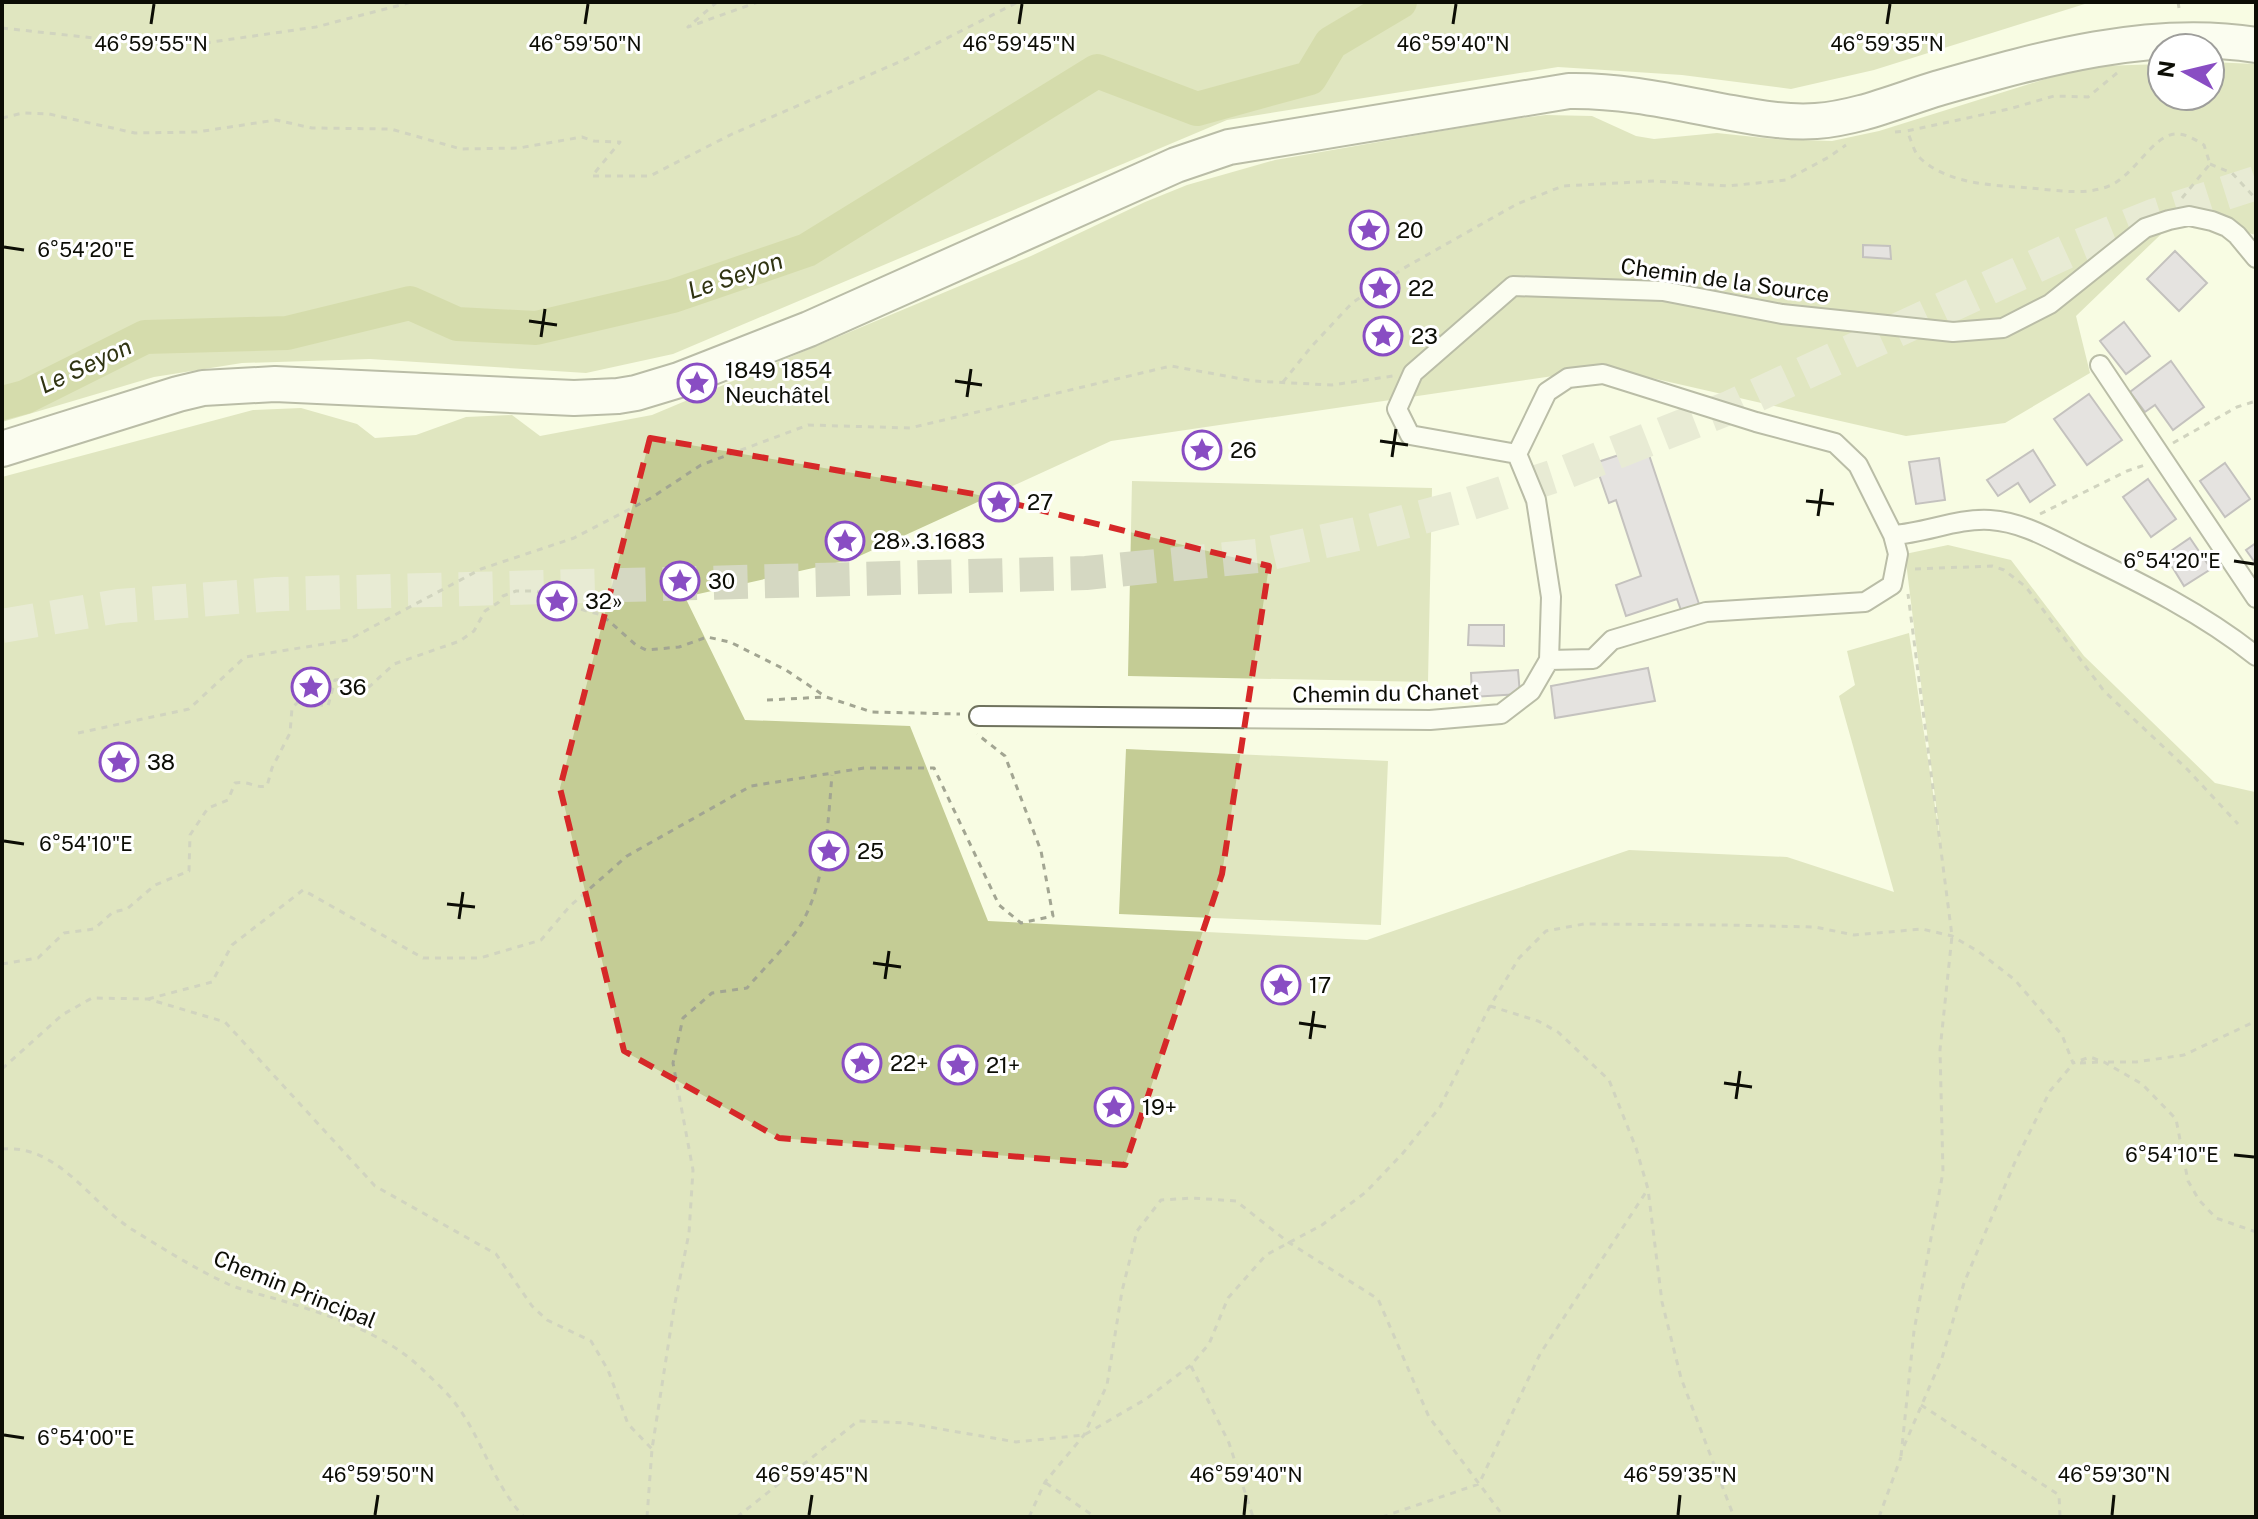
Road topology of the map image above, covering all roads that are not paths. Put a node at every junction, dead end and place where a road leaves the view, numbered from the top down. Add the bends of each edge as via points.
1 (2256, 25) edge
2 (2256, 45) edge
3 (1941, 88) junction
4 (2256, 258) edge
5 (2100, 365) dead end
6 (2, 449) edge
7 (1517, 454) junction
8 (1893, 535) junction
9 (2256, 598) edge
10 (2256, 656) edge
11 (1549, 660) junction
12 (979, 716) road end

1 - 3 highway via 2177,18 2116,22 2029,47
2 - 3 highway via 2224,40 2139,43
3 - 6 highway via 1851,116 1815,121 1569,91 1229,147 1176,165 809,329 636,393 574,398 240,384 178,394
4 - 7 street, Chemin de la Source via 2227,227 2189,216 2145,228 2050,304 2003,328 1953,332 1782,314 1663,291 1513,286 1413,373 1397,409 1410,435
5 - 9 street
7 - 8 street via 1547,392 1568,378 1603,374 1835,443 1858,465
7 - 11 street via 1536,500 1549,583
8 - 10 street via 1957,522 2024,526 2147,585
8 - 11 street via 1898,554 1893,577 1865,602 1706,612 1612,640 1593,659
11 - 12 street, Chemin du Chanet via 1531,691 1501,714 1430,720

